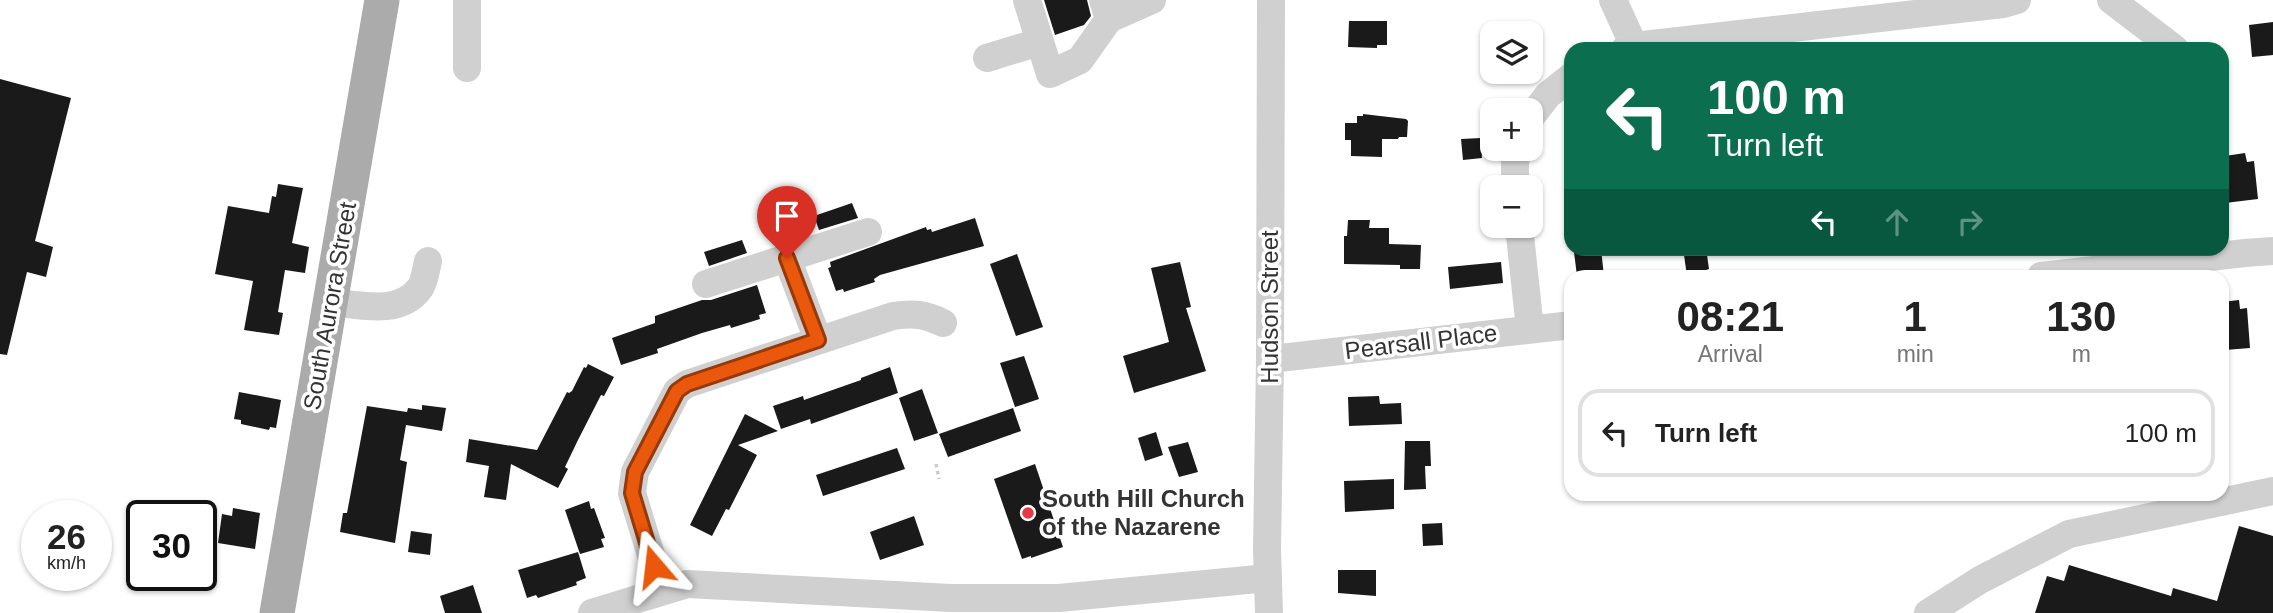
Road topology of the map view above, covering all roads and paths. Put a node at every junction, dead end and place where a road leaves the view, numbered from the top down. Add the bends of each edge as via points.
1 (382, 0) edge
2 (467, 0) edge
3 (1027, 0) edge
4 (1152, 0) edge
5 (1271, 0) edge
6 (1613, 0) edge
7 (2018, 0) edge
8 (2111, 0) edge
9 (1106, 10) edge
10 (1039, 42) junction
11 (1628, 42) edge
12 (1681, 42) edge
13 (2166, 42) edge
14 (987, 58) dead end
15 (467, 68) dead end
16 (1564, 82) edge
17 (1543, 101) edge
18 (869, 232) dead end
19 (1520, 238) edge
20 (2273, 251) edge
21 (2229, 255) edge
22 (2218, 256) edge
23 (787, 258) junction
24 (428, 261) dead end
25 (2094, 270) edge
26 (706, 284) dead end
27 (330, 302) junction
28 (943, 324) dead end
29 (1564, 326) edge
30 (1530, 329) junction
31 (818, 340) junction
32 (1270, 359) junction
33 (936, 464) dead end
34 (939, 479) dead end
35 (2273, 491) edge
36 (2229, 500) edge
37 (2226, 501) edge
38 (1268, 578) junction
39 (662, 591) junction
40 (277, 613) edge
41 (592, 613) edge
42 (1269, 613) edge
43 (1928, 613) edge

1 - 27 main road, South Aurora Street
2 - 15 street
3 - 10 street
4 - 9 street
5 - 32 street, Hudson Street
6 - 11 street
7 - 12 street
8 - 13 street
9 - 10 street via 1080,60 1050,74
10 - 14 street
16 - 17 street
18 - 23 street
19 - 30 street
20 - 21 street
22 - 25 street
23 - 26 street
23 - 31 street
24 - 27 street via 422,286 398,304
27 - 40 main road, South Aurora Street
28 - 31 street via 928,315 911,313
29 - 30 street, Pearsall Place
30 - 32 street, Pearsall Place
31 - 39 street via 677,391 632,483
32 - 38 street, Hudson Street
33 - 34 path
35 - 36 street
37 - 43 street via 2069,534
38 - 39 street via 1059,597 951,598 707,583
38 - 42 street, Hudson Street
39 - 41 street

